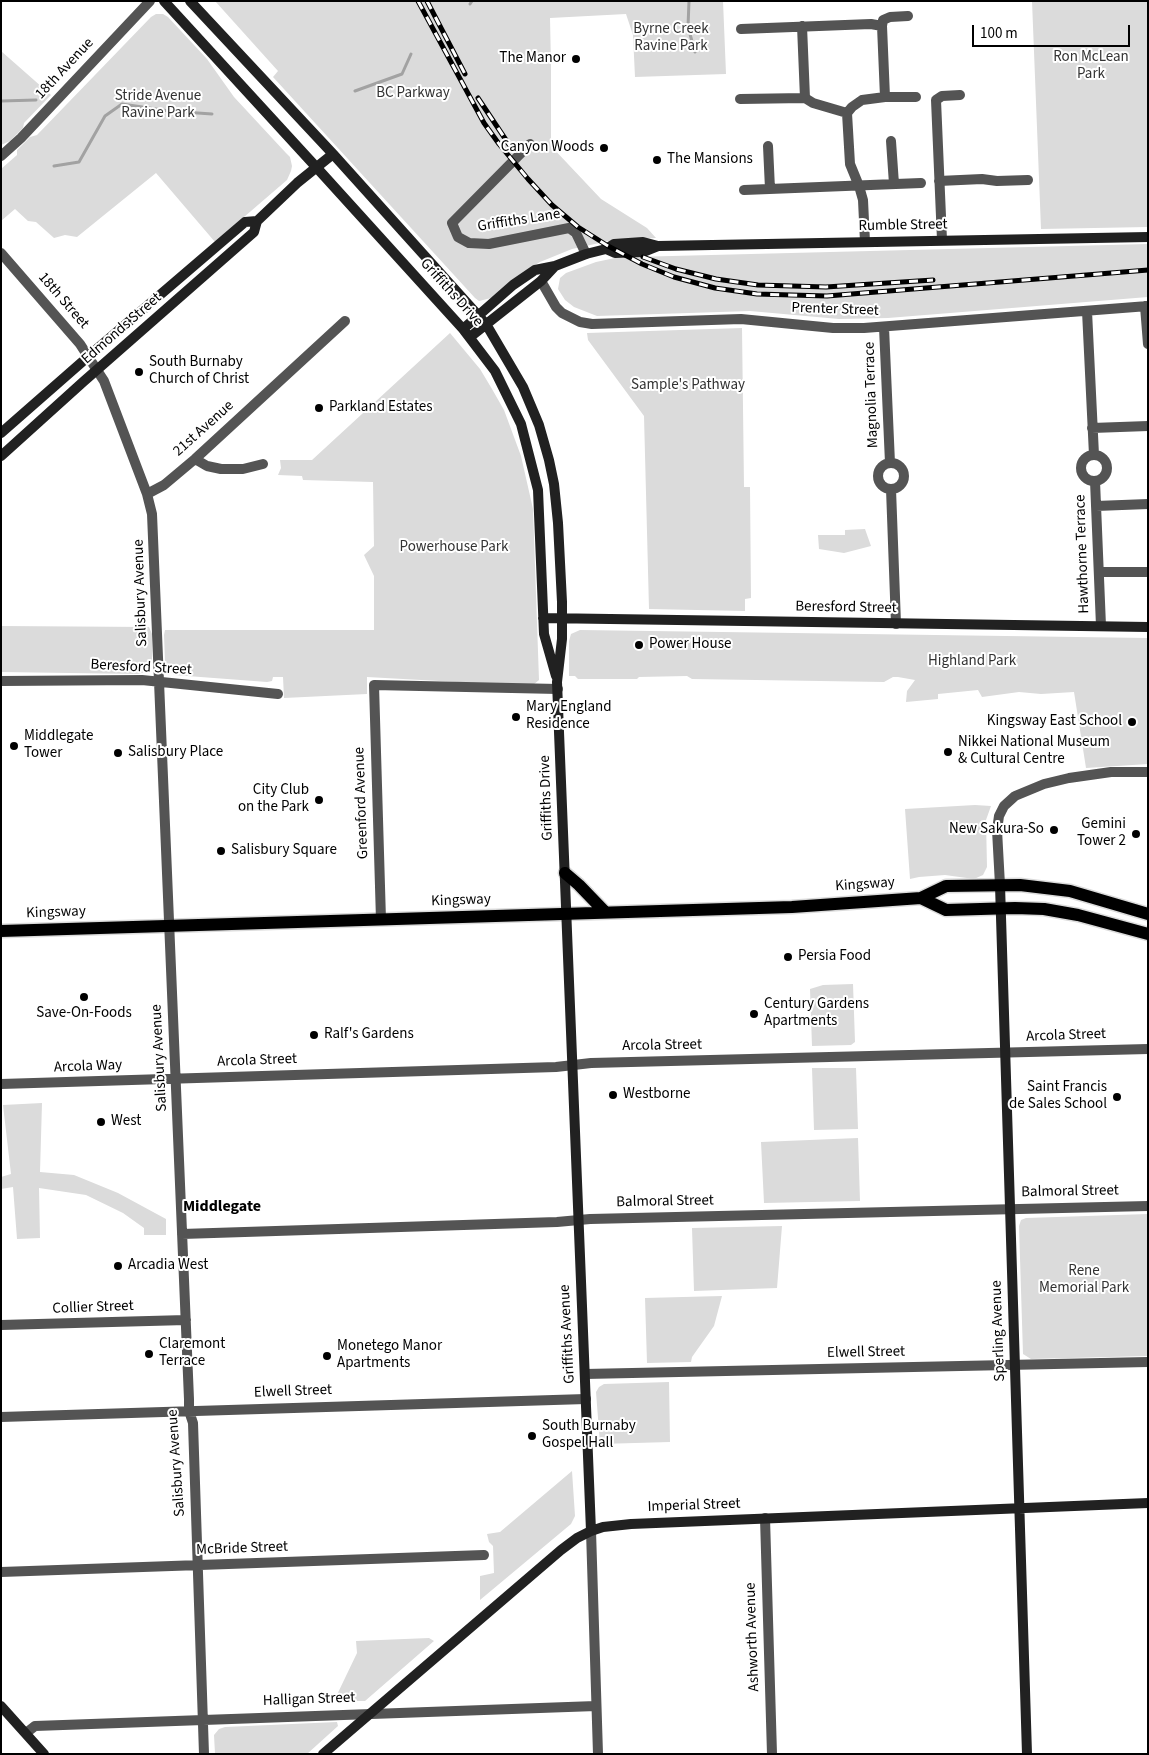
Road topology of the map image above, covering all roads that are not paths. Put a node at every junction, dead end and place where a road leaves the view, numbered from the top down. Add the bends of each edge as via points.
1 (150, 1) edge
2 (164, 1) edge
3 (190, 1) edge
4 (908, 16) dead end
5 (802, 26) junction
6 (882, 26) junction
7 (741, 29) dead end
8 (960, 95) dead end
9 (916, 96) dead end
10 (885, 97) junction
11 (805, 98) junction
12 (740, 99) dead end
13 (847, 113) junction
14 (891, 141) dead end
15 (530, 144) dead end
16 (768, 146) dead end
17 (333, 154) junction
18 (1, 156) edge
19 (317, 168) junction
20 (1028, 180) dead end
21 (939, 181) junction
22 (921, 183) dead end
23 (894, 184) junction
24 (859, 186) junction
25 (770, 189) junction
26 (744, 190) dead end
27 (256, 222) junction
28 (1148, 237) edge
29 (942, 240) junction
30 (865, 242) junction
31 (1, 253) edge
32 (586, 254) junction
33 (555, 266) junction
34 (541, 281) junction
35 (1147, 306) edge
36 (1088, 311) junction
37 (478, 316) junction
38 (345, 321) dead end
39 (486, 324) junction
40 (884, 327) junction
41 (463, 329) junction
42 (470, 337) junction
43 (1148, 344) edge
44 (88, 356) junction
45 (98, 371) junction
46 (1148, 426) edge
47 (1092, 428) junction
48 (1, 433) edge
49 (1094, 455) junction
50 (1, 456) edge
51 (195, 459) junction
52 (890, 462) junction
53 (263, 464) dead end
54 (1095, 481) junction
55 (890, 489) junction
56 (146, 494) junction
57 (1148, 504) edge
58 (1096, 506) junction
59 (1099, 572) junction
60 (1148, 572) edge
61 (543, 618) junction
62 (562, 618) junction
63 (896, 624) junction
64 (1100, 626) junction
65 (1148, 627) edge
66 (1, 680) edge
67 (160, 683) junction
68 (558, 686) junction
69 (278, 694) dead end
70 (1148, 772) edge
71 (565, 873) junction
72 (1000, 885) junction
73 (921, 898) junction
74 (1001, 908) junction
75 (605, 912) junction
76 (566, 914) junction
77 (1148, 914) edge
78 (381, 920) junction
79 (170, 926) junction
80 (1, 931) edge
81 (1148, 934) edge
82 (1148, 1049) edge
83 (1005, 1053) junction
84 (573, 1065) junction
85 (177, 1079) junction
86 (1, 1084) edge
87 (1148, 1206) edge
88 (1009, 1209) junction
89 (578, 1220) junction
90 (182, 1234) junction
91 (186, 1320) junction
92 (1, 1326) edge
93 (1148, 1362) edge
94 (1015, 1366) junction
95 (585, 1374) junction
96 (586, 1399) junction
97 (189, 1411) junction
98 (1, 1417) edge
99 (1148, 1503) edge
100 (1020, 1509) junction
101 (764, 1518) junction
102 (591, 1531) junction
103 (484, 1556) dead end
104 (198, 1566) junction
105 (1, 1572) edge
106 (1, 1706) edge
107 (596, 1706) junction
108 (371, 1713) junction
109 (203, 1719) junction
110 (26, 1733) junction
111 (44, 1754) edge
112 (204, 1754) edge
113 (323, 1754) edge
114 (598, 1754) edge
115 (772, 1754) edge
116 (1027, 1754) edge

1 - 18 street, 18th Avenue
2 - 19 street, Griffiths Drive
3 - 17 street, Griffiths Drive
4 - 6 street via 890,17 883,20
5 - 6 street
5 - 7 street
5 - 11 street
6 - 10 street
8 - 21 street via 942,96 936,100
9 - 10 street
10 - 13 street via 862,100
11 - 12 street
11 - 13 street
13 - 24 street via 850,164
14 - 23 street
15 - 32 street, Griffiths Lane via 452,223 458,237 469,243 489,244 569,228 576,233
16 - 25 street
17 - 19 street, Edmonds Street
17 - 37 street, Griffiths Drive
19 - 27 street, Edmonds Street
19 - 41 street, Griffiths Drive
20 - 21 street
21 - 29 street
22 - 23 street
23 - 24 street
24 - 25 street
24 - 30 street
25 - 26 street
27 - 44 street, Edmonds Street via 245,222
27 - 45 street, Edmonds Street via 254,232
28 - 29 street, Rumble Street
29 - 30 street, Rumble Street
30 - 32 street, Rumble Street via 658,246 643,242 614,244
31 - 44 street, 18th Street
32 - 33 street, Rumble Street
33 - 34 street, Rumble Street
33 - 37 street, Rumble Street via 535,270
34 - 39 street, Rumble Street
34 - 40 street, Prenter Street via 562,313 592,324 741,319 833,328
35 - 36 street, Prenter Street
35 - 43 street
36 - 40 street, Prenter Street
36 - 47 street
37 - 39 street, Griffiths Drive
37 - 41 street, Rumble Street
38 - 51 street, 21st Avenue
39 - 42 street, Rumble Street
39 - 62 street, Griffiths Drive via 523,387 539,425 554,484
40 - 52 street, Magnolia Terrace
41 - 42 street, Griffiths Drive
42 - 61 street, Griffiths Drive via 509,397 521,424 532,464 538,490
44 - 45 street, 18th Street
44 - 48 street, Edmonds Street
45 - 50 street, Edmonds Street
45 - 56 street, Salisbury Avenue
46 - 47 street
47 - 49 street
49 - 54 street via 1102,457 1108,467 1103,478
49 - 54 street via 1084,460 1081,468 1087,479
51 - 53 street via 221,469 243,469
51 - 56 street, 21st Avenue via 164,486
52 - 55 street via 883,465 878,475 880,483
52 - 55 street via 898,464 904,479 899,486
54 - 58 street, Hawthorne Terrace
55 - 63 street
56 - 67 street, Salisbury Avenue via 153,524
57 - 58 street
58 - 59 street, Hawthorne Terrace
59 - 60 street
59 - 64 street, Hawthorne Terrace
61 - 62 street, Beresford Street
61 - 68 street, Griffiths Drive
62 - 63 street, Beresford Street
62 - 68 street, Griffiths Drive
63 - 64 street, Beresford Street
64 - 65 street, Beresford Street
66 - 67 street, Beresford Street via 142,680
67 - 69 street, Beresford Street
67 - 79 street, Salisbury Avenue
68 - 71 street, Griffiths Drive
68 - 78 street, Greenford Avenue via 374,685
70 - 72 street via 1112,772 1079,777 1044,784 1015,796 999,816
71 - 75 main road
71 - 76 street, Griffiths Drive
72 - 73 main road, Kingsway via 946,886
72 - 74 street, Sperling Avenue
72 - 77 main road, Kingsway via 1070,891
73 - 74 main road, Kingsway via 946,910
73 - 75 main road, Kingsway via 792,907
74 - 81 main road, Kingsway via 1070,913
74 - 83 street, Sperling Avenue
75 - 76 main road, Kingsway
76 - 78 main road, Kingsway
76 - 84 street, Griffiths Avenue
78 - 79 main road, Kingsway
79 - 80 main road, Kingsway
79 - 85 street, Salisbury Avenue
82 - 83 street, Arcola Street
83 - 84 street, Arcola Street
83 - 88 street, Sperling Avenue
84 - 85 street, Arcola Street
84 - 89 street, Griffiths Avenue
85 - 86 street, Arcola Way
85 - 90 street, Salisbury Avenue
87 - 88 street, Balmoral Street
88 - 89 street, Balmoral Street
88 - 94 street, Sperling Avenue
89 - 90 street, Balmoral Street
89 - 95 street, Griffiths Avenue
90 - 91 street, Salisbury Avenue
91 - 92 street, Collier Street
91 - 97 street, Salisbury Avenue
93 - 94 street, Elwell Street
94 - 95 street, Elwell Street
94 - 100 street, Sperling Avenue
95 - 96 street, Griffiths Avenue
96 - 97 street, Elwell Street
96 - 102 street, Griffiths Avenue
97 - 98 street, Elwell Street
97 - 104 street, Salisbury Avenue via 193,1423
99 - 100 street, Imperial Street
100 - 101 street, Imperial Street
100 - 116 street, Sperling Avenue
101 - 102 street, Imperial Street via 631,1524
101 - 115 street, Ashworth Avenue
102 - 107 street, Griffiths Avenue
102 - 108 street, Imperial Street via 561,1550
103 - 104 street, McBride Street
104 - 105 street, McBride Street
104 - 109 street, Salisbury Avenue
106 - 110 street
107 - 108 street, Halligan Street
107 - 114 street, Griffiths Avenue
108 - 109 street, Halligan Street
108 - 113 street, Imperial Street
109 - 110 street, Halligan Street via 35,1726
109 - 112 street, Salisbury Avenue
110 - 111 street

